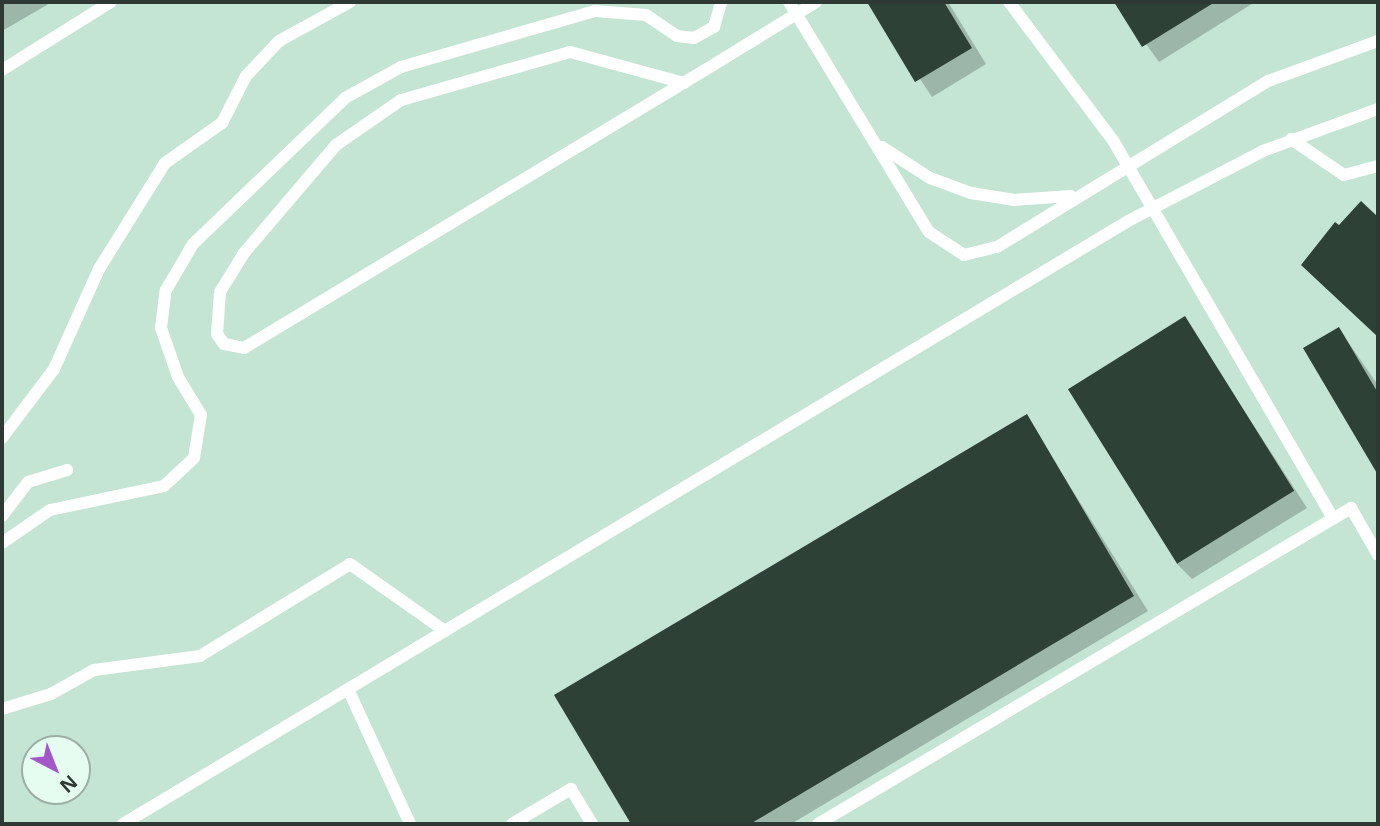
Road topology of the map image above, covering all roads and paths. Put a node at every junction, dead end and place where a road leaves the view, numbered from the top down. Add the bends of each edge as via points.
1 (111, 2) edge
2 (350, 2) edge
3 (722, 2) edge
4 (789, 2) edge
5 (816, 2) edge
6 (1011, 5) edge
7 (797, 13) junction
8 (1378, 41) edge
9 (2, 70) edge
10 (684, 83) junction
11 (1378, 109) edge
12 (1291, 139) junction
13 (876, 142) junction
14 (1378, 166) edge
15 (1080, 195) junction
16 (2, 438) edge
17 (67, 470) dead end
18 (2, 516) edge
19 (1333, 519) junction
20 (2, 543) edge
21 (1378, 555) edge
22 (444, 632) junction
23 (348, 689) junction
24 (2, 709) edge
25 (123, 824) edge
26 (410, 824) edge
27 (512, 824) edge
28 (592, 824) edge
29 (818, 824) edge

1 - 9 lane
2 - 16 lane via 279,41 246,76 222,123 165,163 99,269 54,369
3 - 20 lane via 714,27 694,38 671,34 646,15 595,11 401,67 345,97 193,244 166,290 161,327 178,377 201,415 194,458 164,486 50,510
4 - 7 lane
5 - 7 lane
6 - 19 lane via 1114,142
7 - 10 lane
7 - 13 lane
8 - 15 lane via 1268,81
10 - 10 lane via 244,348 224,344 217,334 220,292 244,253 336,145 401,100 570,51
11 - 12 lane
12 - 14 lane via 1344,175
12 - 22 lane via 1128,221
13 - 15 lane via 911,168 971,193 1037,200
13 - 15 lane via 929,232 956,253 989,251
17 - 18 lane via 28,482
19 - 21 lane via 1351,508
19 - 29 lane
22 - 23 lane
22 - 24 lane via 350,564 200,656 93,670 51,694
23 - 25 lane
23 - 26 lane
27 - 28 lane via 571,789

